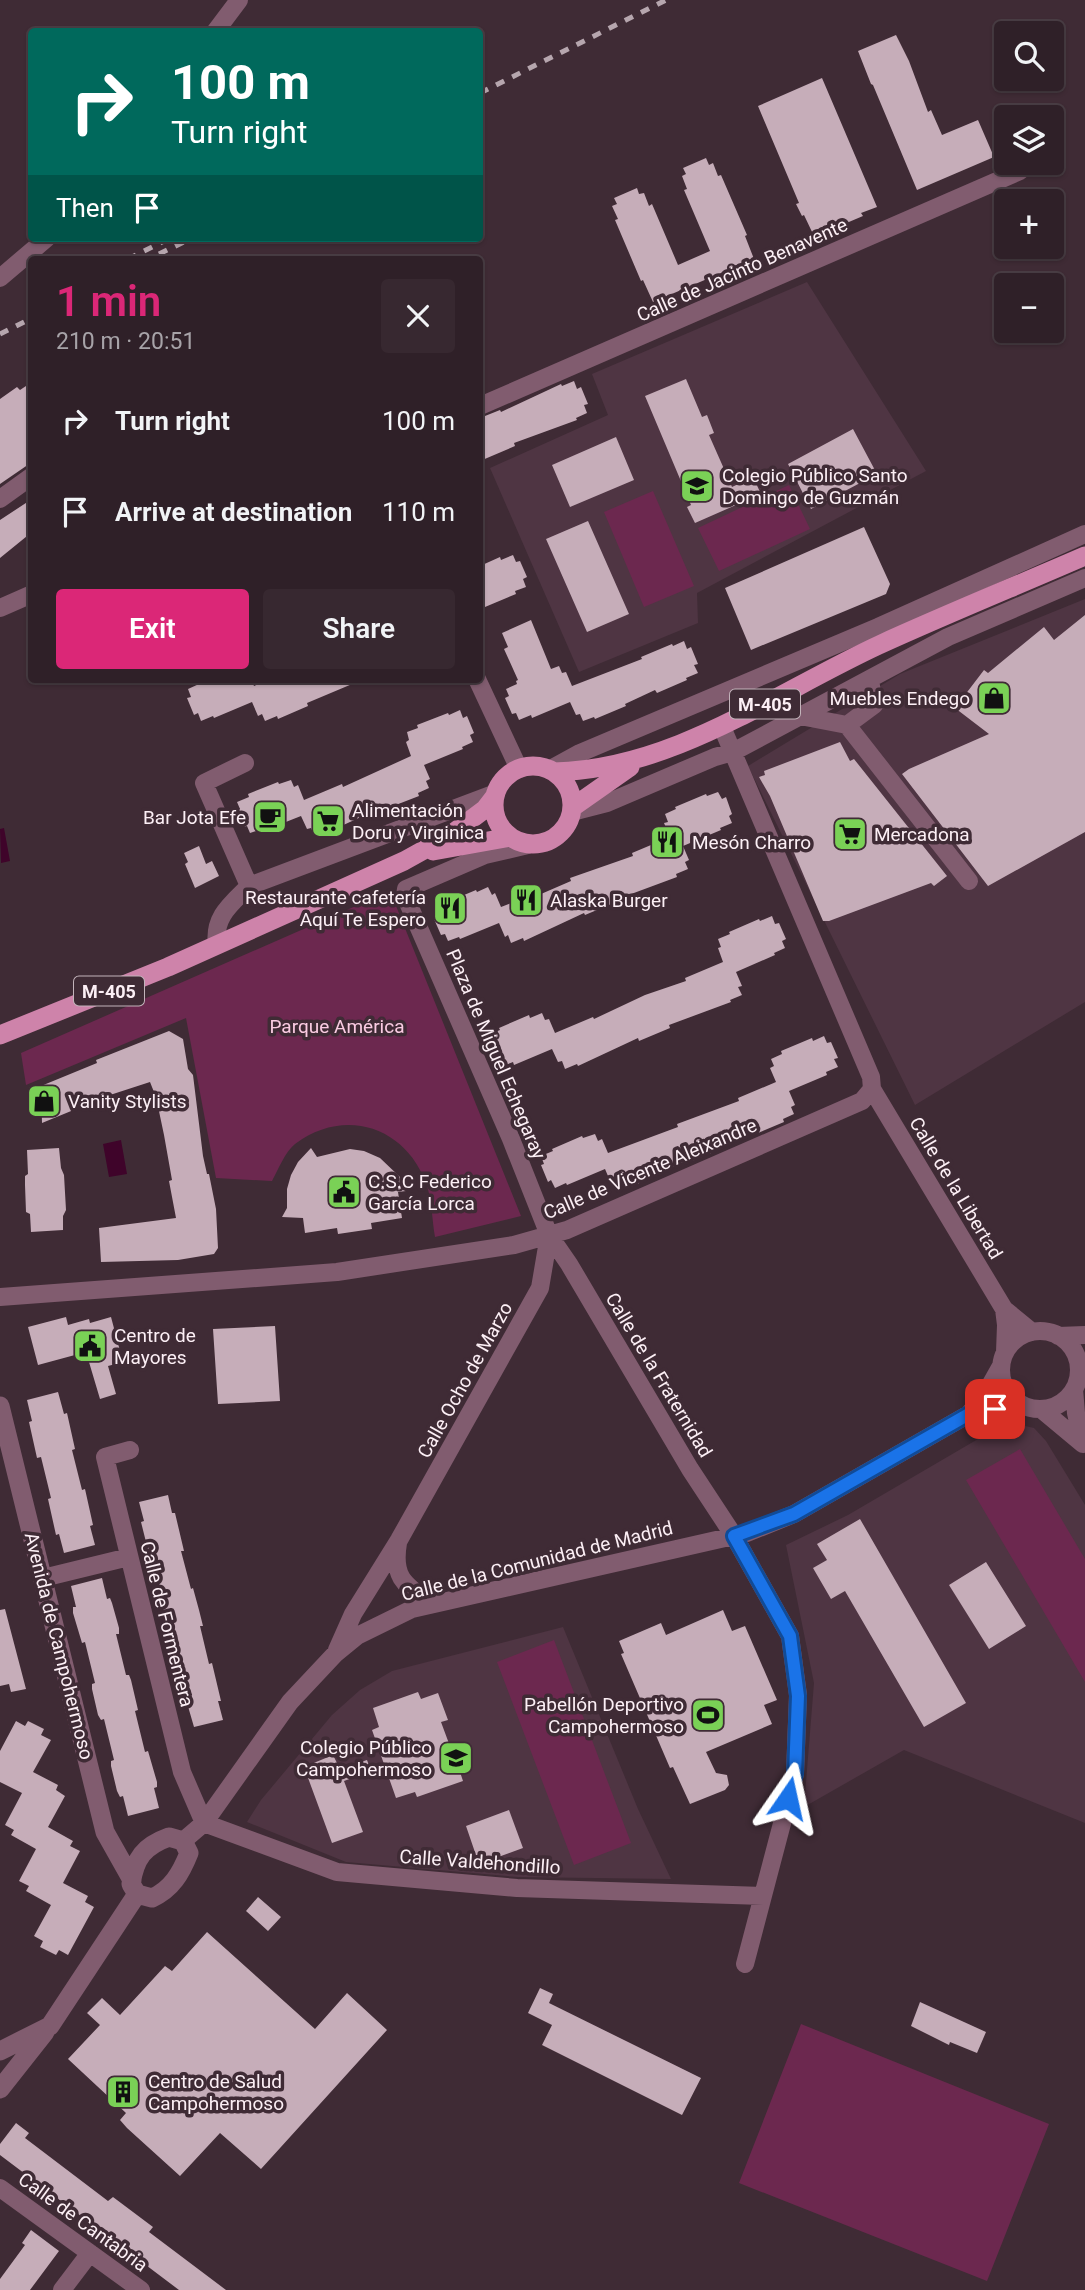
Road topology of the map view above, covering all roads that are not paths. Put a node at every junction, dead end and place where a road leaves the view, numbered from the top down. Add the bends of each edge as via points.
1 (239, 0) edge
2 (218, 28) edge
3 (1011, 175) edge
4 (42, 242) edge
5 (0, 278) edge
6 (483, 405) edge
7 (28, 479) edge
8 (0, 499) edge
9 (1085, 534) edge
10 (1085, 556) edge
11 (1085, 578) edge
12 (28, 596) edge
13 (0, 608) edge
14 (878, 636) junction
15 (870, 680) junction
16 (479, 683) edge
17 (800, 716) junction
18 (847, 724) junction
19 (722, 727) junction
20 (733, 752) junction
21 (649, 756) junction
22 (246, 763) dead end
23 (519, 769) junction
24 (551, 771) junction
25 (496, 795) junction
26 (572, 810) junction
27 (519, 841) junction
28 (418, 854) junction
29 (969, 881) dead end
30 (249, 886) junction
31 (217, 945) junction
32 (0, 1035) edge
33 (872, 1089) junction
34 (549, 1235) junction
35 (0, 1297) edge
36 (1004, 1309) junction
37 (1032, 1332) junction
38 (1085, 1335) edge
39 (1058, 1336) junction
40 (1003, 1359) junction
41 (1079, 1375) edge
42 (1022, 1405) junction
43 (0, 1406) edge
44 (1041, 1409) junction
45 (969, 1414) junction
46 (1084, 1446) edge
47 (130, 1450) dead end
48 (734, 1536) junction
49 (399, 1540) junction
50 (129, 1557) junction
51 (43, 1578) junction
52 (431, 1604) junction
53 (335, 1654) junction
54 (204, 1823) junction
55 (184, 1841) junction
56 (134, 1887) junction
57 (763, 1896) junction
58 (745, 1964) dead end
59 (50, 2026) junction
60 (0, 2051) edge
61 (0, 2089) edge
62 (0, 2188) edge
63 (90, 2253) junction
64 (62, 2290) edge
65 (141, 2290) edge

1 - 2 street
3 - 6 street, Calle de Jacinto Benavente
4 - 5 street
7 - 8 street
9 - 14 street
10 - 14 main road, M-405
11 - 15 street via 948,637
12 - 13 street
14 - 19 main road, M-405
14 - 24 street via 593,748
15 - 17 street
15 - 18 street via 874,705
16 - 23 street
17 - 18 street
17 - 20 street
18 - 29 street
19 - 20 street
19 - 21 main road, M-405
20 - 26 street via 607,803
20 - 33 street via 871,1077
21 - 24 main road, M-405 via 606,767
21 - 26 main road, M-405
22 - 30 street via 204,783
23 - 24 main road, M-405 via 534,766
23 - 25 main road, M-405 via 508,775
24 - 26 main road via 568,787
25 - 27 main road via 496,819
25 - 28 main road, M-405 via 485,809
25 - 30 street
26 - 27 main road, M-405 via 564,830 548,842
27 - 28 main road, M-405
27 - 34 street, Plaza de Miguel Echegaray via 406,889 405,896
28 - 31 main road, M-405
30 - 31 street via 221,917 215,930
31 - 32 main road, M-405
33 - 34 street, Calle de Vicente Aleixandre via 862,1101
33 - 36 street, Calle de la Libertad
34 - 35 street, Calle de Vicente Aleixandre via 514,1245 337,1272
34 - 48 street, Calle de la Fraternidad
34 - 49 street, Calle Ocho de Marzo via 540,1288
36 - 37 street, Calle de la Libertad
36 - 40 street, Calle de la Libertad
37 - 39 street
37 - 40 street via 1016,1339
38 - 39 street
39 - 41 street via 1070,1345
40 - 42 street via 1002,1382
40 - 45 street, Calle de la Comunidad de Madrid
41 - 44 street via 1064,1401
41 - 46 street via 1076,1413
42 - 44 street
42 - 45 street, Calle de la Comunidad de Madrid
43 - 51 street, Avenida de Campohermoso
44 - 46 street
45 - 48 street, Calle de la Comunidad de Madrid via 794,1514
47 - 50 street, Calle de Formentera via 105,1457
48 - 52 street, Calle de la Comunidad de Madrid
48 - 57 street via 790,1636 798,1696 795,1774
49 - 52 street via 395,1561 405,1585
49 - 53 street, Calle Ocho de Marzo via 353,1614
50 - 51 street
50 - 54 street, Calle de Formentera via 182,1772
51 - 56 street, Avenida de Campohermoso via 105,1832
52 - 53 street, Calle de la Comunidad de Madrid via 357,1636
53 - 54 street, Calle de la Comunidad de Madrid via 290,1702
54 - 55 street, Calle de la Comunidad de Madrid
54 - 57 street, Calle Valdehondillo via 337,1872 517,1888
55 - 56 street via 169,1837 146,1849 134,1866
55 - 56 street via 189,1853 163,1893 152,1898
56 - 59 street
57 - 58 street
59 - 60 street
59 - 61 street
62 - 63 street, Calle de Cantabria
63 - 64 street
63 - 65 street, Calle de Cantabria

